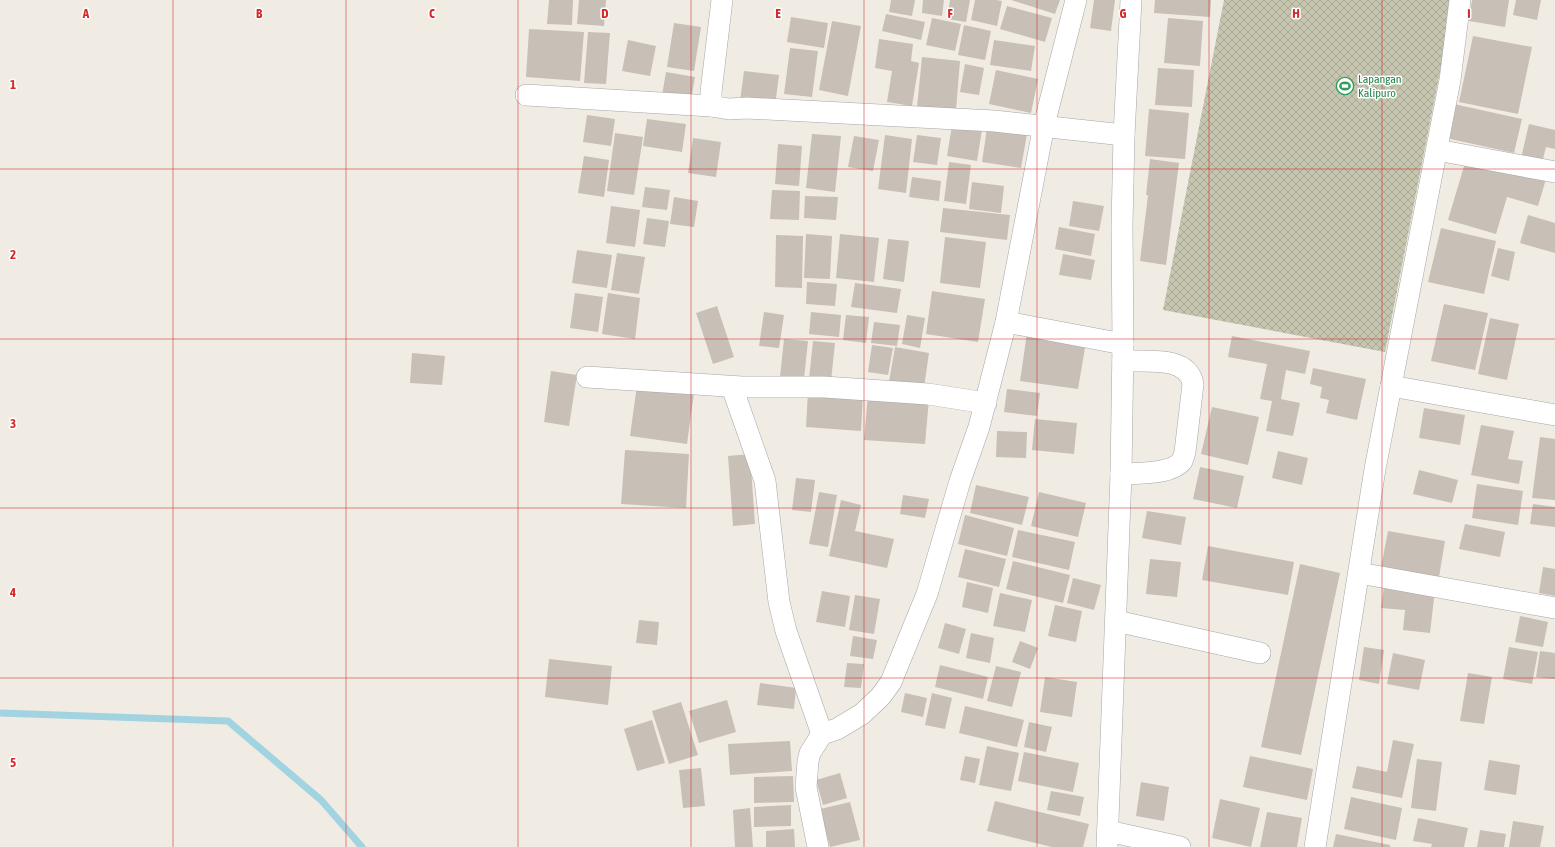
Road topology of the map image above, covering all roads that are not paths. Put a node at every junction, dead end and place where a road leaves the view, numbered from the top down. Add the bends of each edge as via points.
1 (722, 0) edge
2 (1076, 0) edge
3 (1131, 0) edge
4 (1460, 0) edge
5 (526, 95) dead end
6 (729, 108) junction
7 (1044, 125) junction
8 (1124, 135) junction
9 (1437, 150) junction
10 (1555, 172) edge
11 (1006, 322) junction
12 (1123, 353) junction
13 (587, 377) dead end
14 (1391, 386) junction
15 (737, 387) junction
16 (986, 403) junction
17 (1555, 415) edge
18 (1120, 474) junction
19 (1359, 573) junction
20 (1555, 608) edge
21 (1116, 621) junction
22 (1260, 653) dead end
23 (830, 732) junction
24 (1108, 839) edge
25 (818, 847) edge
26 (1180, 847) edge
27 (1314, 847) edge

1 - 6 street via 711,92
2 - 7 street
3 - 8 street
4 - 9 street via 1450,80
5 - 6 street
6 - 7 street
7 - 8 street
7 - 11 street
8 - 12 street
9 - 10 street
9 - 14 street
11 - 12 street
11 - 16 street
12 - 18 street
12 - 18 street via 1180,365 1186,369 1193,384 1182,461 1166,470
13 - 15 street
14 - 17 street
14 - 19 street
15 - 16 street via 824,387 920,394
15 - 23 street via 765,481 779,602 786,631
16 - 23 street via 927,594 899,666 881,696 862,714
18 - 21 street
19 - 20 street
19 - 27 street
21 - 22 street
21 - 24 street
23 - 25 street via 810,753 808,761 806,787
24 - 26 street

